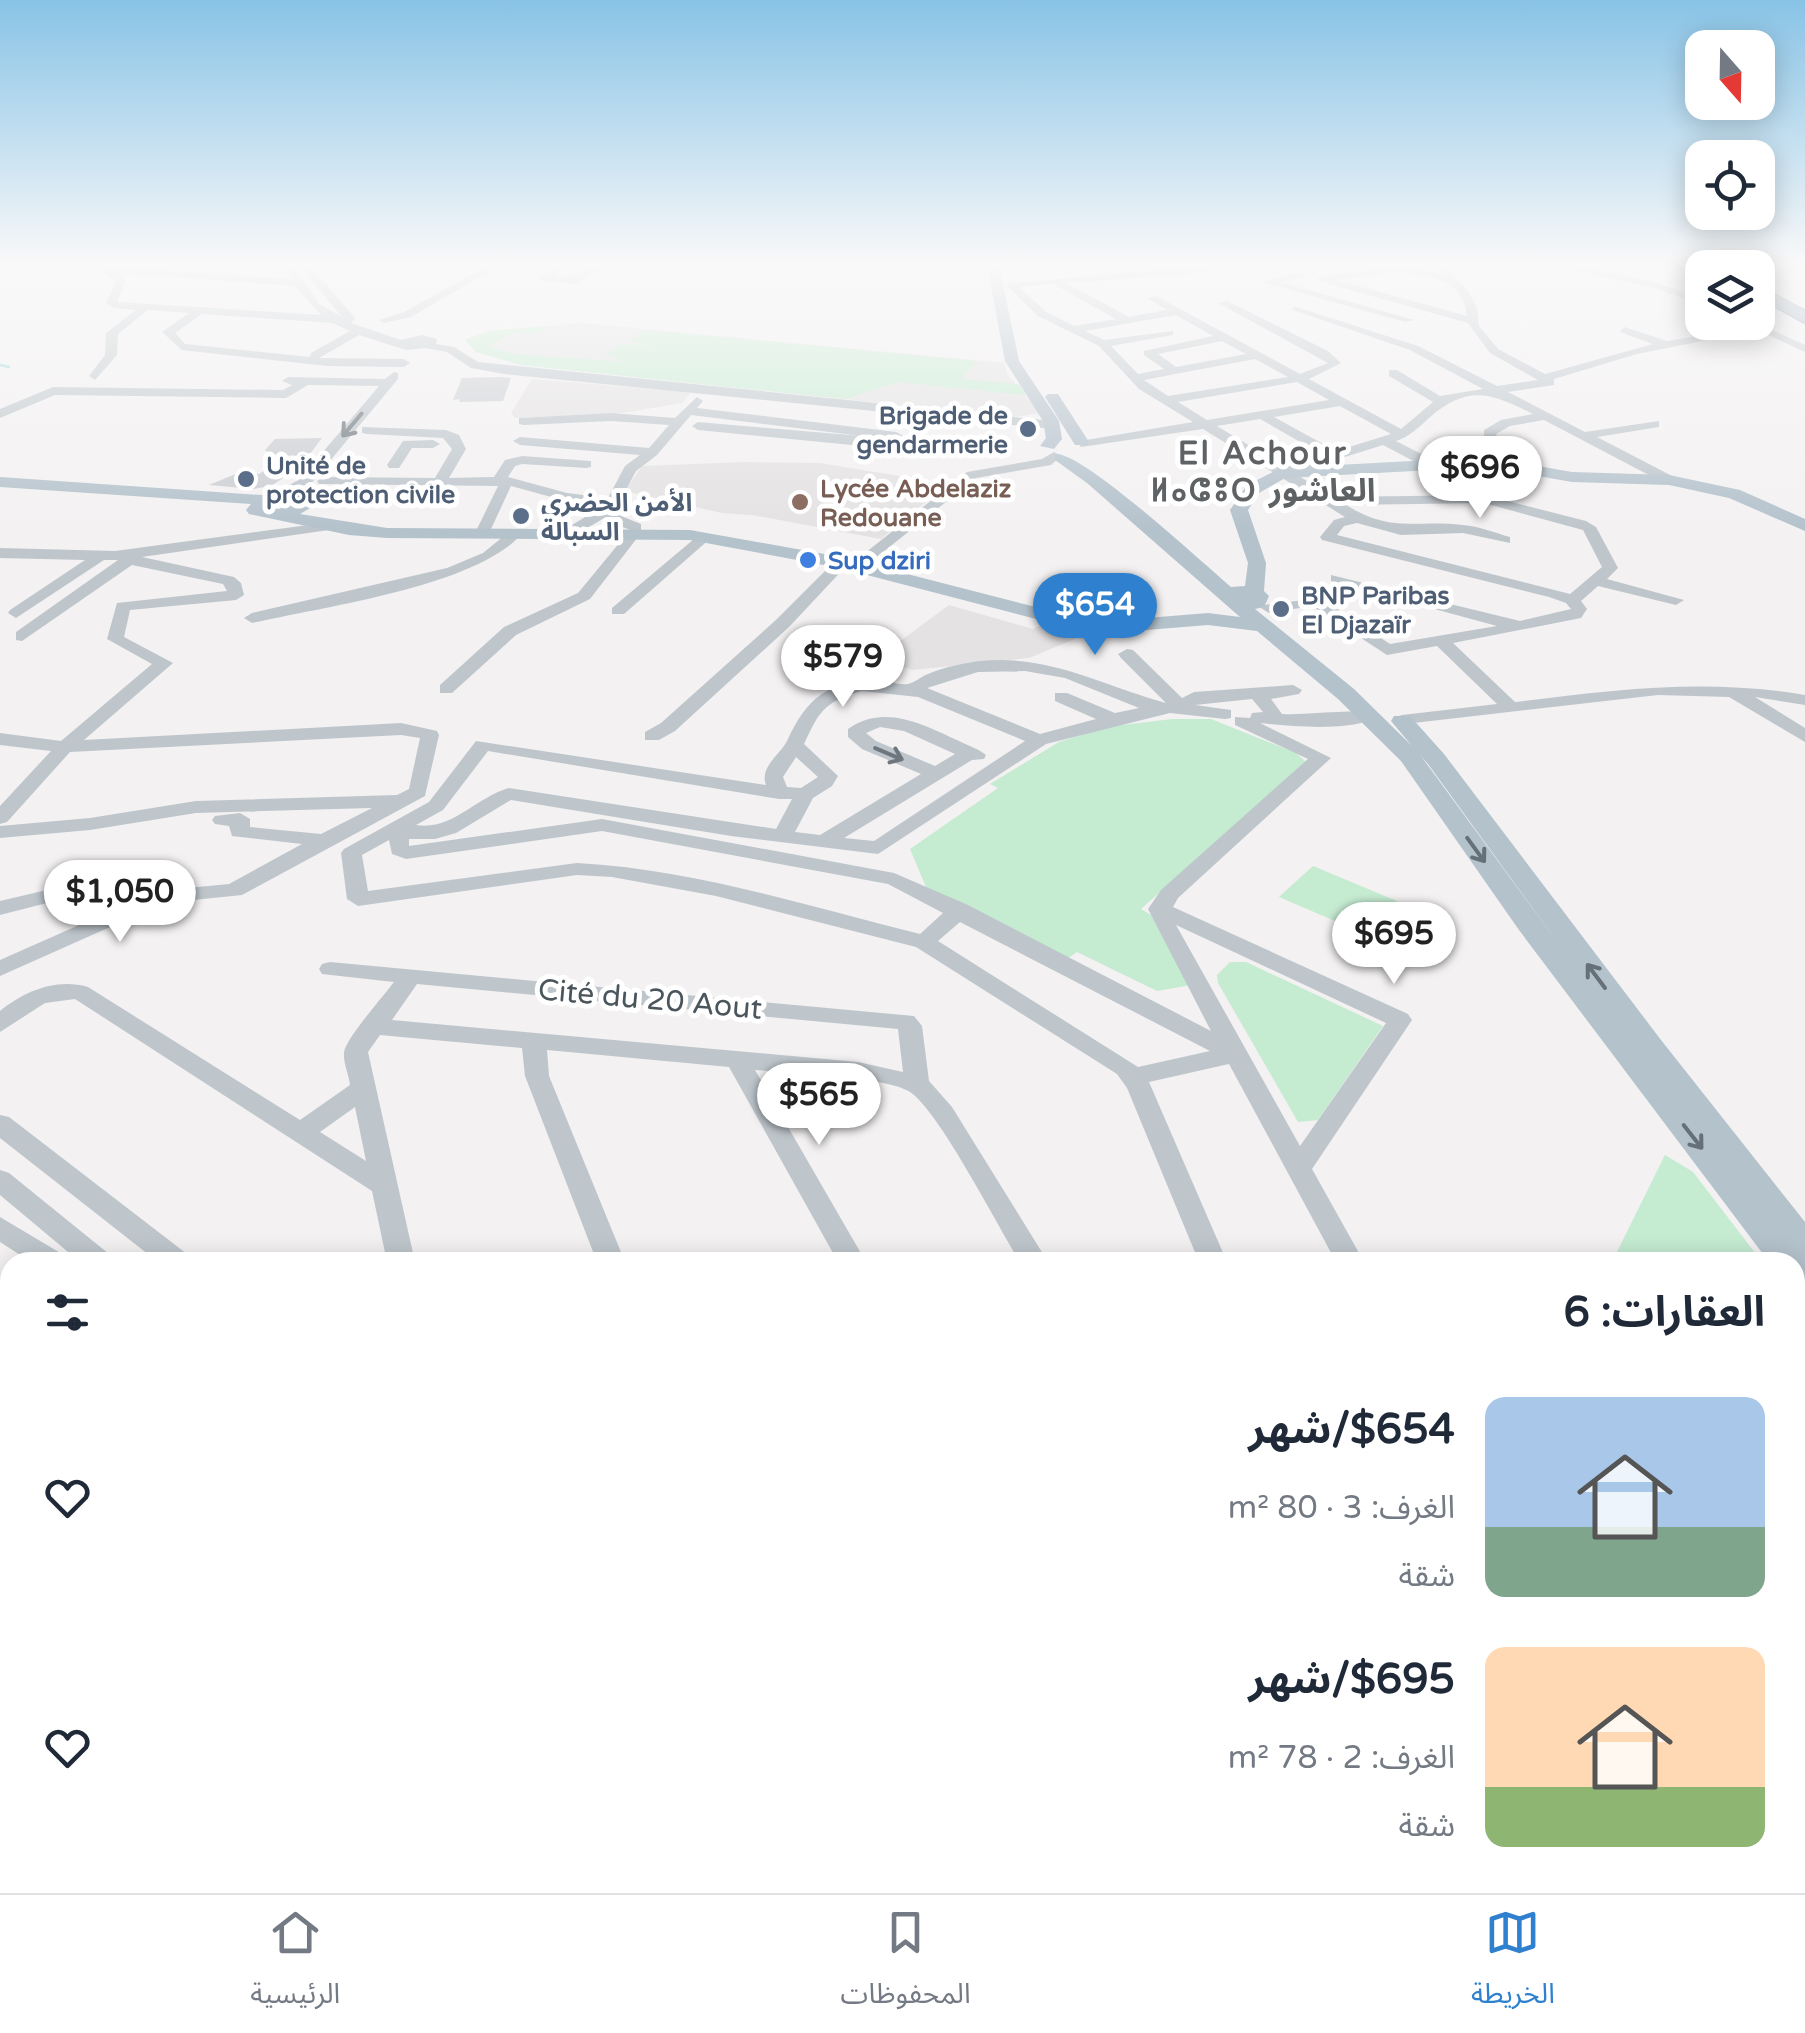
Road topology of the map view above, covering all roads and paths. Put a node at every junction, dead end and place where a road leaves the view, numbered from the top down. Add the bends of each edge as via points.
1 (111, 353) edge
2 (240, 353) edge
3 (405, 353) edge
4 (427, 353) edge
5 (456, 353) edge
6 (1011, 353) edge
7 (1026, 353) edge
8 (1112, 353) edge
9 (1148, 353) edge
10 (1257, 353) edge
11 (1325, 353) edge
12 (1423, 353) edge
13 (1500, 353) edge
14 (1631, 353) edge
15 (1260, 355) junction
16 (404, 363) junction
17 (1174, 371) junction
18 (1393, 374) dead end
19 (1136, 378) junction
20 (1300, 378) junction
21 (1545, 378) junction
22 (196, 380) junction
23 (304, 382) junction
24 (388, 383) junction
25 (708, 388) junction
26 (1494, 390) junction
27 (180, 392) junction
28 (1166, 400) junction
29 (1440, 400) junction
30 (1341, 402) junction
31 (163, 405) dead end
32 (0, 414) edge
33 (1262, 415) junction
34 (1545, 416) junction
35 (683, 417) junction
36 (524, 421) dead end
37 (1051, 422) junction
38 (1654, 424) dead end
39 (1206, 425) junction
40 (698, 426) dead end
41 (368, 430) junction
42 (1402, 434) junction
43 (1582, 436) junction
44 (1488, 438) junction
45 (520, 441) dead end
46 (1384, 441) junction
47 (457, 443) junction
48 (1444, 446) dead end
49 (1085, 447) junction
50 (652, 452) junction
51 (1054, 453) junction
52 (1532, 456) dead end
53 (1336, 457) junction
54 (1428, 463) junction
55 (586, 464) dead end
56 (394, 465) dead end
57 (1282, 473) junction
58 (1669, 480) junction
59 (324, 481) junction
60 (438, 482) junction
61 (503, 482) junction
62 (0, 485) edge
63 (1333, 500) junction
64 (308, 502) junction
65 (270, 506) junction
66 (610, 506) junction
67 (1357, 518) junction
68 (330, 526) junction
69 (1805, 526) edge
70 (576, 528) junction
71 (484, 529) junction
72 (635, 530) junction
73 (1400, 531) junction
74 (515, 534) junction
75 (705, 537) junction
76 (1505, 540) dead end
77 (0, 553) edge
78 (131, 556) junction
79 (99, 557) junction
80 (1408, 558) junction
81 (863, 561) junction
82 (841, 563) junction
83 (1337, 578) dead end
84 (1597, 581) junction
85 (1572, 600) junction
86 (1676, 600) dead end
87 (1250, 602) junction
88 (618, 611) dead end
89 (16, 613) dead end
90 (252, 618) dead end
91 (1522, 627) junction
92 (22, 636) dead end
93 (1440, 642) junction
94 (1127, 654) dead end
95 (915, 687) junction
96 (446, 689) dead end
97 (1293, 690) dead end
98 (1731, 691) junction
99 (1061, 697) dead end
100 (1181, 699) junction
101 (1805, 700) edge
102 (1510, 707) junction
103 (1252, 712) junction
104 (1366, 712) junction
105 (1113, 719) junction
106 (1402, 720) junction
107 (652, 736) dead end
108 (1805, 736) edge
109 (0, 739) edge
110 (1039, 740) junction
111 (795, 746) junction
112 (66, 747) junction
113 (970, 753) junction
114 (1004, 765) junction
115 (934, 773) junction
116 (779, 793) junction
117 (805, 794) junction
118 (401, 801) junction
119 (0, 818) edge
120 (222, 820) dead end
121 (407, 829) junction
122 (0, 832) edge
123 (784, 834) junction
124 (324, 840) junction
125 (824, 840) junction
126 (878, 848) junction
127 (894, 879) junction
128 (156, 891) junction
129 (0, 908) edge
130 (1159, 909) junction
131 (960, 910) junction
132 (1213, 934) junction
133 (924, 942) junction
134 (1177, 950) junction
135 (330, 968) dead end
136 (0, 969) edge
137 (410, 977) junction
138 (0, 1024) edge
139 (376, 1026) junction
140 (534, 1042) junction
141 (1236, 1054) junction
142 (738, 1060) junction
143 (1132, 1076) junction
144 (917, 1084) junction
145 (362, 1088) junction
146 (0, 1124) edge
147 (301, 1132) junction
148 (1299, 1168) junction
149 (0, 1180) edge
150 (383, 1185) junction
151 (0, 1228) edge
152 (1805, 1247) edge
153 (37, 1252) edge
154 (87, 1252) edge
155 (164, 1252) edge
156 (399, 1252) edge
157 (607, 1252) edge
158 (846, 1252) edge
159 (1028, 1252) edge
160 (1209, 1252) edge
161 (1345, 1252) edge
162 (1780, 1252) edge

1 - 22 street via 95,376
2 - 16 street
3 - 16 street
4 - 41 street
5 - 25 street via 484,368
6 - 37 main road
7 - 49 main road
8 - 19 street
9 - 17 street
10 - 15 street
11 - 20 street via 1334,358 1330,368
12 - 26 street
13 - 21 street
14 - 21 street
15 - 17 street
15 - 20 street
16 - 24 street
17 - 19 street
18 - 29 street
19 - 28 street
20 - 28 street
20 - 30 street
21 - 26 street via 1549,382
22 - 23 street
22 - 27 street
23 - 24 street
23 - 27 street via 286,394
24 -> 65 street via 304,484
25 - 35 street
25 - 37 street
26 - 29 street
26 - 34 street
27 - 31 street
27 - 32 street via 45,392
28 - 39 street
29 - 42 street
30 - 33 street
30 - 42 street
33 - 39 street
33 - 53 street
34 - 43 street
34 - 44 street via 1496,426
35 - 36 street
35 - 40 street via 896,436 852,441
35 - 50 street
37 - 51 main road
38 - 43 street
39 - 49 street
39 - 57 street
41 - 47 street via 446,434
41 - 59 street
42 - 46 street
43 - 58 street
44 - 48 street
44 - 52 street
45 - 50 street
46 - 53 street
46 - 54 street
47 - 56 street via 408,444
47 - 60 street
49 - 51 main road
49 - 87 main road
50 - 66 street via 630,469
51 - 81 street via 1046,462 976,473
51 - 87 main road
53 - 57 street
54 - 57 main road
54 - 58 main road via 1501,463 1572,476
55 - 61 street via 522,460 510,464
57 - 63 street
57 - 87 main road via 1253,489 1239,510 1257,563
58 - 69 main road via 1734,494
59 - 60 street
59 - 64 street
60 - 61 street
61 - 66 street
61 - 71 street
62 - 65 main road
63 - 67 street
63 - 84 street via 1484,498 1582,524 1610,568
64 - 65 main road
64 - 71 main road via 326,516 359,524
65 - 68 main road
66 - 70 street
66 - 72 street via 616,519
67 - 73 street
67 - 80 street via 1339,523 1327,537
68 - 74 main road
68 - 78 street
70 - 71 main road
70 - 72 main road
72 - 74 main road
72 - 75 main road
72 - 81 main road via 726,534
72 - 96 street via 584,596 510,632
73 - 76 street via 1463,529
73 - 80 street
74 - 90 street via 452,572
75 - 82 main road
75 - 88 street
77 - 79 street
78 - 79 street
78 - 92 street
78 - 112 street via 228,580 236,596 123,606 115,639 165,661
79 - 89 street
80 - 85 street
81 - 87 main road via 1100,619 1186,617
82 - 87 main road via 1063,620 1122,626 1208,619
82 - 107 street via 769,636
83 - 91 street
84 - 85 street
84 - 86 street
85 - 91 street via 1579,609 1575,616
87 - 93 street via 1318,602 1382,650
87 - 104 main road
87 - 106 main road
91 - 93 street
93 - 102 street
94 - 100 street
95 - 100 street via 948,673 1010,665 1088,680 1133,701
95 - 110 street
95 - 111 street via 858,683 832,694 800,724
97 - 103 street
98 - 101 street
98 - 102 street via 1658,690
98 - 108 street
99 - 105 street
100 - 103 street
100 - 103 street
100 - 105 street
102 - 106 street
103 - 104 street via 1308,722
103 - 130 street via 1321,758
104 -> 162 main road via 1409,756
105 - 110 street
152 -> 106 main road
109 - 112 street
110 - 114 street
111 - 116 street via 773,777
111 - 117 street via 828,776
112 - 118 street via 422,730 430,745 418,792
112 - 119 street
113 - 114 street
113 - 115 street
113 -> 115 street via 889,720 867,722 855,734
114 - 126 street
115 - 125 street
116 - 117 street
116 - 121 street via 482,745 436,806
117 - 123 street
118 - 122 street via 196,807
118 - 124 street
120 - 124 street via 240,818 239,832
121 - 123 street via 463,825 490,799 508,794
121 - 127 street via 398,850 406,853 602,825
121 - 133 street via 351,853 358,899 551,870 612,871
123 - 125 street
124 - 128 street via 234,890
125 - 126 street
126 - 127 street
127 - 131 street
128 - 129 street via 98,884
128 - 136 street
130 - 132 street
130 - 134 street
131 - 133 street
131 - 141 street
132 - 134 street
132 - 148 street via 1400,1020
133 - 143 street via 1111,1056
134 - 141 street
135 - 137 street, Cité du 20 Aout
137 - 139 street
137 - 144 street, Cité du 20 Aout via 906,1022
138 - 147 street via 42,994 80,992
139 - 140 street, Cité du 20 Aout
139 - 145 street via 356,1052
140 - 142 street, Cité du 20 Aout
140 - 157 street, Cité du 20 Aout via 536,1076
141 - 143 street
141 - 148 street
142 - 144 street, Cité du 20 Aout via 858,1071
142 - 158 street
143 - 160 street
144 - 159 street via 943,1113
145 - 147 street
145 - 150 street
146 - 155 street
147 - 150 street
148 - 161 street
149 - 154 street
150 - 156 street
151 - 153 street

